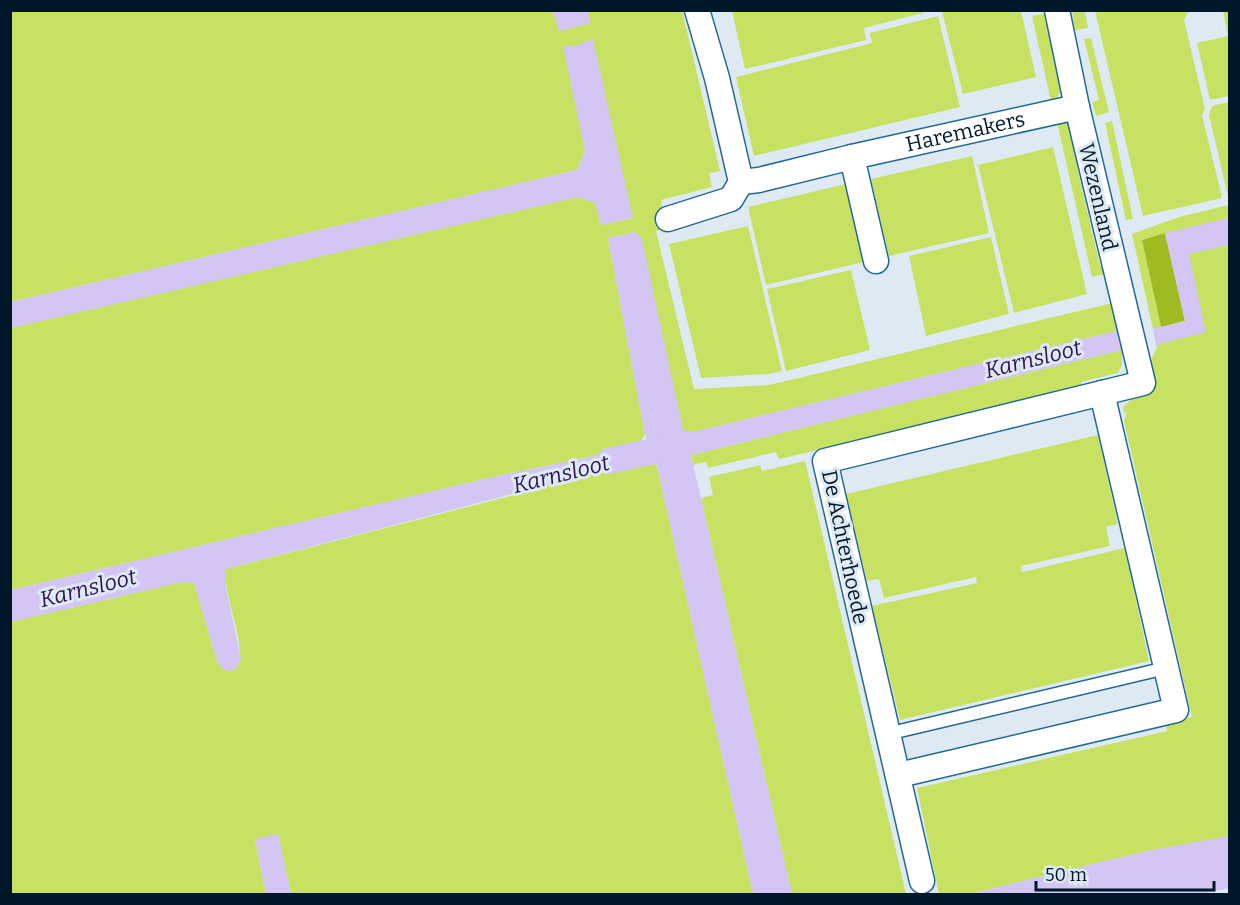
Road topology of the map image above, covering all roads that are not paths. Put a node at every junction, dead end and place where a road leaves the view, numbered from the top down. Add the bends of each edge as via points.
1 (697, 10) edge
2 (1057, 10) edge
3 (1077, 107) junction
4 (852, 157) junction
5 (741, 182) junction
6 (668, 219) dead end
7 (876, 261) dead end
8 (1143, 383) joint
9 (1102, 393) junction
10 (1166, 668) junction
11 (887, 734) junction
12 (899, 775) junction
13 (922, 881) dead end

1 - 5 street
2 - 3 street, Wezenland
3 - 4 street, Haremakers
3 - 8 street, Wezenland
4 - 5 street, Haremakers
4 - 7 street
5 - 6 street via 731,199
8 - 9 street, De Achterhoede
9 - 10 street
9 - 11 street, De Achterhoede via 825,461
10 - 11 lane
10 - 12 street via 1176,710
11 - 12 street, De Achterhoede
12 - 13 street, De Achterhoede

